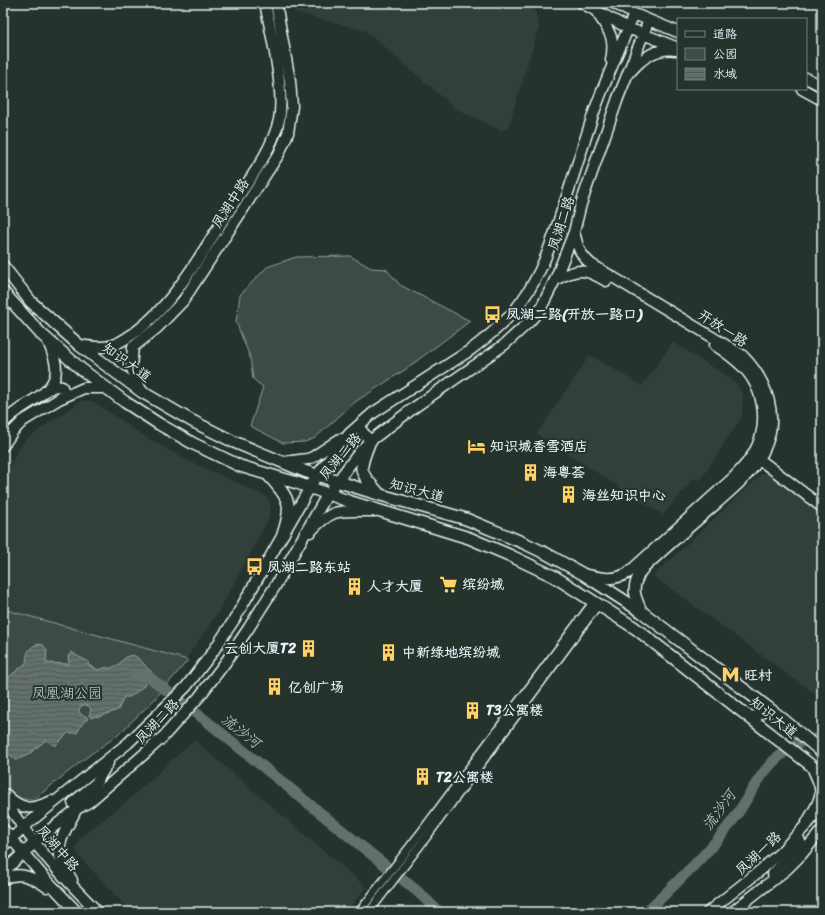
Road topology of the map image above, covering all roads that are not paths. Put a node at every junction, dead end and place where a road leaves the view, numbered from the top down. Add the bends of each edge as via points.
1 (265, 3) edge
2 (276, 3) edge
3 (582, 3) edge
4 (614, 3) edge
5 (595, 10) junction
6 (634, 14) junction
7 (650, 20) junction
8 (628, 28) junction
9 (677, 32) edge
10 (644, 34) junction
11 (677, 49) edge
12 (677, 49) edge
13 (610, 71) junction
14 (626, 77) junction
15 (807, 78) edge
16 (822, 86) edge
17 (804, 90) edge
18 (822, 100) edge
19 (574, 232) junction
20 (3, 266) edge
21 (555, 280) junction
22 (3, 292) edge
23 (124, 338) junction
24 (47, 339) junction
25 (79, 345) junction
26 (133, 347) junction
27 (105, 388) junction
28 (47, 390) junction
29 (142, 392) junction
30 (59, 398) junction
31 (3, 423) edge
32 (358, 426) junction
33 (348, 434) junction
34 (370, 441) junction
35 (3, 446) edge
36 (759, 459) junction
37 (283, 462) junction
38 (317, 475) junction
39 (269, 476) junction
40 (336, 481) junction
41 (310, 488) junction
42 (327, 494) junction
43 (381, 496) junction
44 (822, 507) edge
45 (382, 511) junction
46 (283, 534) junction
47 (299, 544) junction
48 (583, 574) junction
49 (597, 603) junction
50 (642, 612) junction
51 (759, 701) junction
52 (747, 715) junction
53 (822, 752) edge
54 (112, 756) junction
55 (810, 766) junction
56 (822, 774) edge
57 (3, 792) edge
58 (65, 795) junction
59 (3, 796) edge
60 (89, 802) junction
61 (822, 808) edge
62 (77, 809) junction
63 (807, 824) junction
64 (23, 828) junction
65 (3, 829) edge
66 (821, 832) edge
67 (7, 842) edge
68 (791, 842) junction
69 (34, 844) junction
70 (23, 853) junction
71 (408, 855) junction
72 (3, 872) edge
73 (3, 879) edge
74 (761, 890) junction
75 (78, 892) junction
76 (61, 896) junction
77 (73, 908) edge
78 (98, 912) edge
79 (359, 912) edge
80 (369, 912) edge
81 (708, 912) edge
82 (732, 912) edge

1 - 23 street, 凤湖中路 via 279,83 279,118 272,141 179,286 159,310
2 - 26 street, 凤湖中路 via 292,101 291,119 284,144 183,301 157,328
3 - 5 street
4 - 6 street
5 - 8 street
5 - 13 street via 612,38
6 - 7 street
6 - 8 street, 凤湖二路
7 - 9 street
7 - 10 street, 凤湖二路
8 - 10 street
8 - 13 street, 凤湖二路
10 - 11 street
10 - 14 street, 凤湖二路
12 - 14 street via 648,55 639,61
13 - 32 street, 凤湖二路 via 552,242 523,299 484,340 373,413
14 - 19 street, 凤湖二路 via 581,204
15 - 16 street
17 - 18 street
19 - 21 street, 凤湖二路
19 - 36 street, 开放一路 via 579,251 591,264 732,348 751,364 765,388 771,414 769,436
20 - 25 main road, 知识大道 via 31,302
21 - 34 street, 凤湖二路 via 541,308 504,346
21 - 48 street, 开放一路 via 571,272 588,272 602,278 722,350 742,365 754,380 762,404 762,430 759,442 754,454 733,478 628,573 614,579
22 - 24 main road, 知识大道
23 - 25 street, 凤湖中路 via 105,347
23 - 26 street via 123,346 129,349
24 - 27 main road, 知识大道
24 - 28 street via 56,371
25 - 29 main road, 知识大道
26 - 29 street via 131,367
27 - 30 street via 84,388
27 - 39 main road, 知识大道 via 194,444 240,466
28 - 30 street via 55,386 62,387 64,392
28 - 31 street via 18,409
29 - 37 main road, 知识大道 via 192,422
30 - 35 street via 23,421
32 - 33 street, 凤湖二路
32 - 34 street
33 - 37 street via 313,457
33 - 38 street, 凤湖二路
34 - 40 street, 凤湖二路
34 - 43 main road via 363,459 362,472
36 - 44 street
36 - 50 street, 开放一路 via 736,486 641,571 634,590
37 - 38 main road, 知识大道
38 - 40 main road, 知识大道
38 - 41 street, 凤湖二路
39 - 41 main road, 知识大道
39 - 46 main road via 284,494 289,508 289,517
40 - 42 street, 凤湖二路
40 - 43 main road, 知识大道
41 - 42 main road, 知识大道
41 - 46 street, 凤湖二路
42 - 45 main road, 知识大道
42 - 47 street, 凤湖二路
43 - 48 main road, 知识大道 via 466,519 524,543
45 - 47 street via 350,510 331,514
45 - 49 main road, 知识大道 via 469,538 509,555 554,577
46 - 47 street
46 - 54 street, 凤湖二路 via 234,620 186,687 148,726
47 - 60 street, 凤湖二路 via 248,629 199,697 142,756
48 - 50 main road, 知识大道
49 - 52 main road, 知识大道 via 635,628
49 - 71 street
50 - 51 main road, 知识大道
51 - 52 street via 762,708 760,714 754,717
51 - 53 main road, 知识大道, bridge
52 - 55 main road, 知识大道
54 - 58 street, 凤湖二路
54 - 60 street via 96,783 73,803 80,806
55 - 56 main road, 知识大道
55 - 63 main road via 821,793
57 - 58 street via 19,805 30,808
58 - 64 street, 凤湖二路
59 - 64 street, 凤湖中路
60 - 62 street, 凤湖二路
61 - 63 street, 凤湖一路
62 - 69 street, 凤湖二路
62 - 75 street via 62,836 60,852 61,860
63 - 68 street, 凤湖一路
64 - 67 street, 凤湖二路
64 - 69 street, 凤湖中路
65 - 67 street
66 - 74 street, 凤湖一路 via 801,855
67 - 70 street
68 - 74 street via 799,839 801,844
68 - 81 street, 凤湖一路 via 751,879
69 - 70 street, 凤湖二路
69 - 75 street, 凤湖中路
70 - 72 street, 凤湖二路
70 - 76 street
71 - 79 street
71 - 80 street
73 - 76 street via 13,875 28,875
74 - 82 street, 凤湖一路
75 - 77 street
75 - 78 street, 凤湖中路
76 - 77 street

